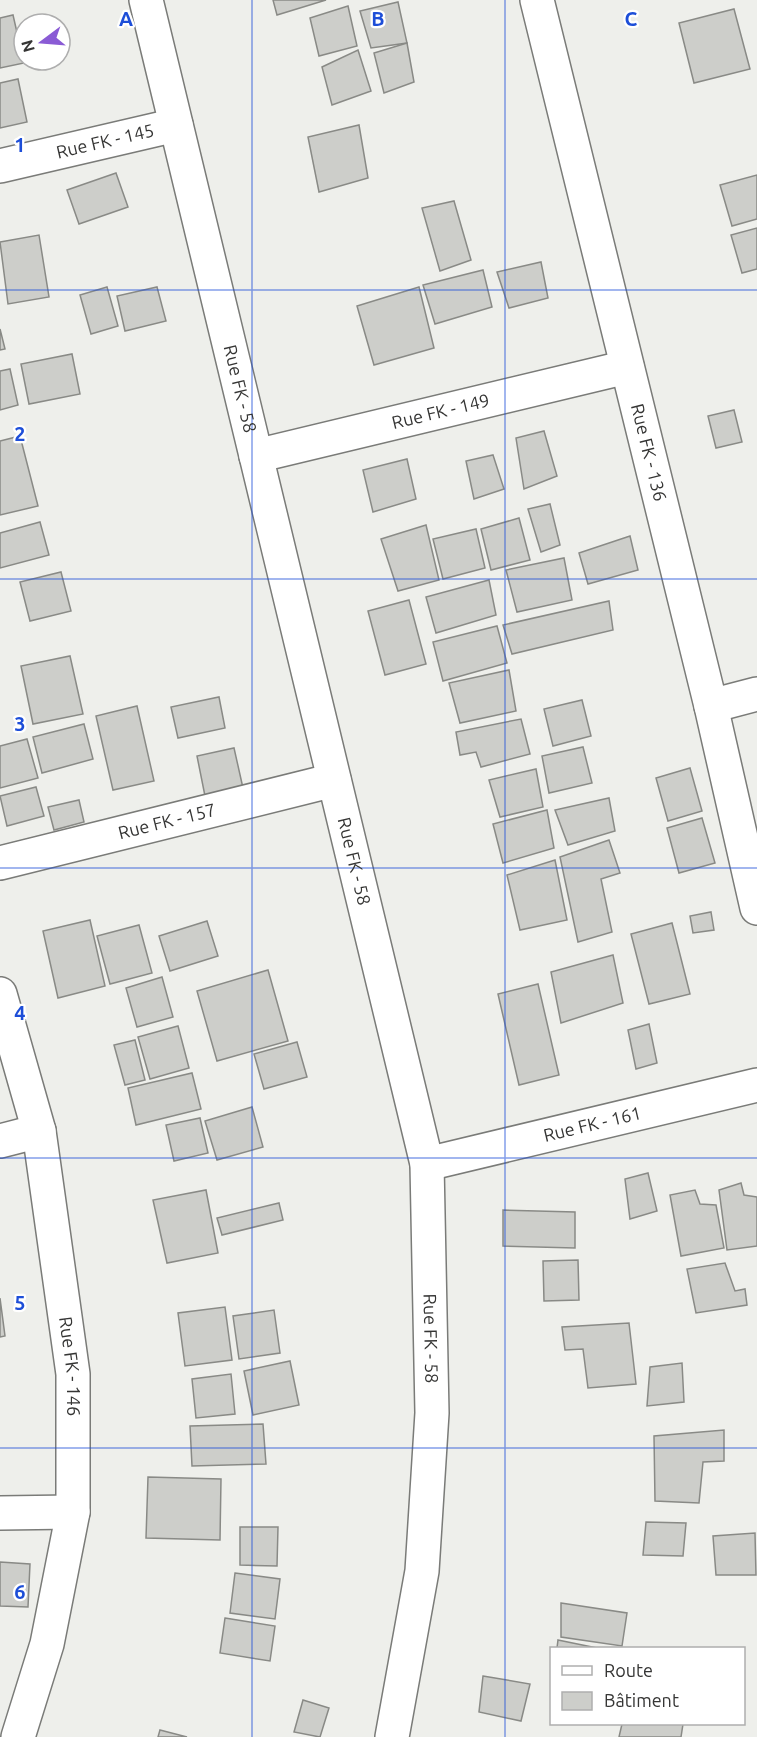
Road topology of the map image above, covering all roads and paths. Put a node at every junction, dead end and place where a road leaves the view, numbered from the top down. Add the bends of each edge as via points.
1 (146, 0) edge
2 (537, 0) edge
3 (176, 125) junction
4 (0, 166) edge
5 (627, 367) junction
6 (256, 456) junction
7 (757, 694) edge
8 (711, 706) junction
9 (334, 780) junction
10 (0, 863) edge
11 (757, 908) edge
12 (0, 994) edge
13 (757, 1085) edge
14 (39, 1131) junction
15 (0, 1141) edge
16 (427, 1164) junction
17 (73, 1512) junction
18 (0, 1513) edge
19 (18, 1737) edge
20 (392, 1737) edge

1 - 3 street, Rue FK - 58
2 - 5 street, Rue FK - 136
3 - 4 street, Rue FK - 145
3 - 6 street, Rue FK - 58
5 - 6 street, Rue FK - 149
5 - 8 street, Rue FK - 136
6 - 9 street, Rue FK - 58
7 - 8 street
8 - 11 street, Rue FK - 136
9 - 10 street, Rue FK - 157
9 - 16 street, Rue FK - 58
12 - 14 street, Rue FK - 146
13 - 16 street, Rue FK - 161
14 - 15 street
14 - 17 street, Rue FK - 146 via 73,1374
16 - 20 street, Rue FK - 58 via 432,1413 423,1571
17 - 18 street
17 - 19 street, Rue FK - 146 via 47,1644

